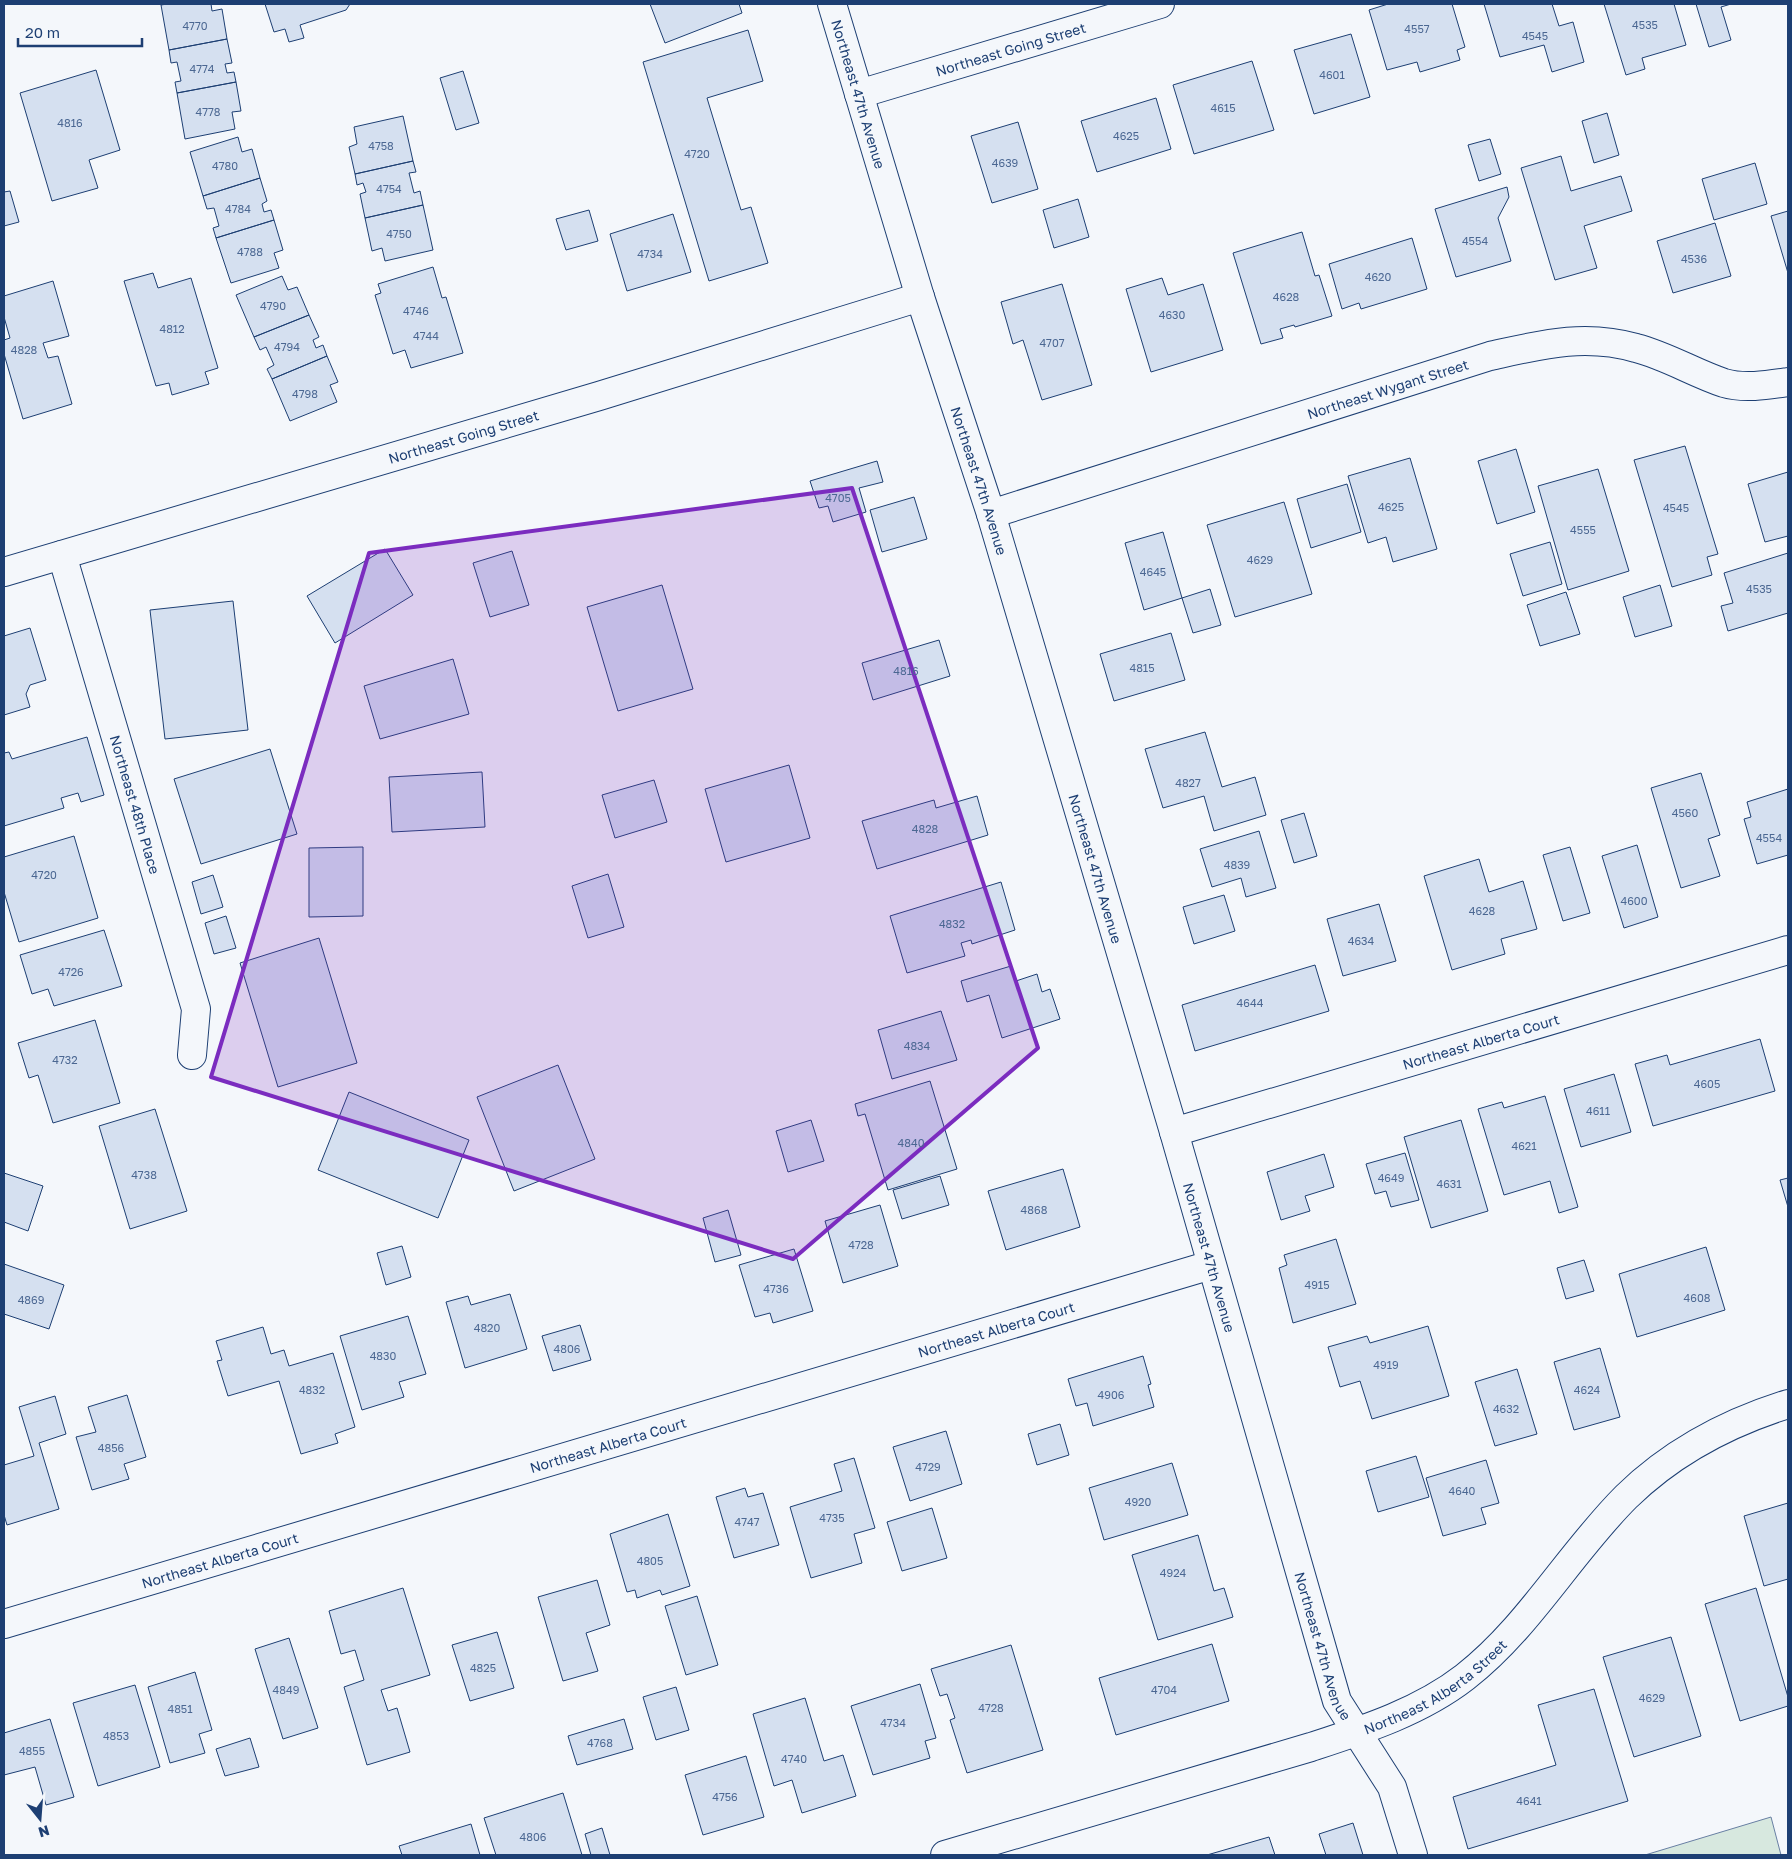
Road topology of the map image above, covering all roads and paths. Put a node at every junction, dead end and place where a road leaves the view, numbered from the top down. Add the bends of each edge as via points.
1 (832, 4) edge
2 (1160, 4) edge
3 (859, 94) junction
4 (920, 297) junction
5 (1788, 382) edge
6 (991, 514) junction
7 (62, 555) junction
8 (4, 572) edge
9 (1788, 950) edge
10 (192, 1055) dead end
11 (1174, 1132) junction
12 (1211, 1266) junction
13 (1788, 1404) edge
14 (4, 1624) edge
15 (1357, 1732) junction
16 (945, 1855) edge
17 (1413, 1855) edge

1 - 3 street, Northeast 47th Avenue
2 - 3 street, Northeast Going Street
3 - 4 street, Northeast 47th Avenue
4 - 6 street, Northeast 47th Avenue
4 - 7 street, Northeast Going Street
5 - 6 street, Northeast Wygant Street via 1761,386 1726,383 1634,347 1587,340 1557,341 1490,356
6 - 11 street, Northeast 47th Avenue
7 - 8 street, Northeast Going Street
7 - 10 street, Northeast 48th Place via 196,1009
9 - 11 street, Northeast Alberta Court
11 - 12 street, Northeast 47th Avenue
12 - 14 street, Northeast Alberta Court
12 - 15 street, Northeast 47th Avenue via 1338,1701
13 - 15 street, Northeast Alberta Street via 1734,1423 1676,1454 1626,1497 1523,1622 1464,1678 1413,1708
15 - 16 street, Northeast Alberta Street
15 - 17 street, Northeast 47th Avenue via 1392,1788

